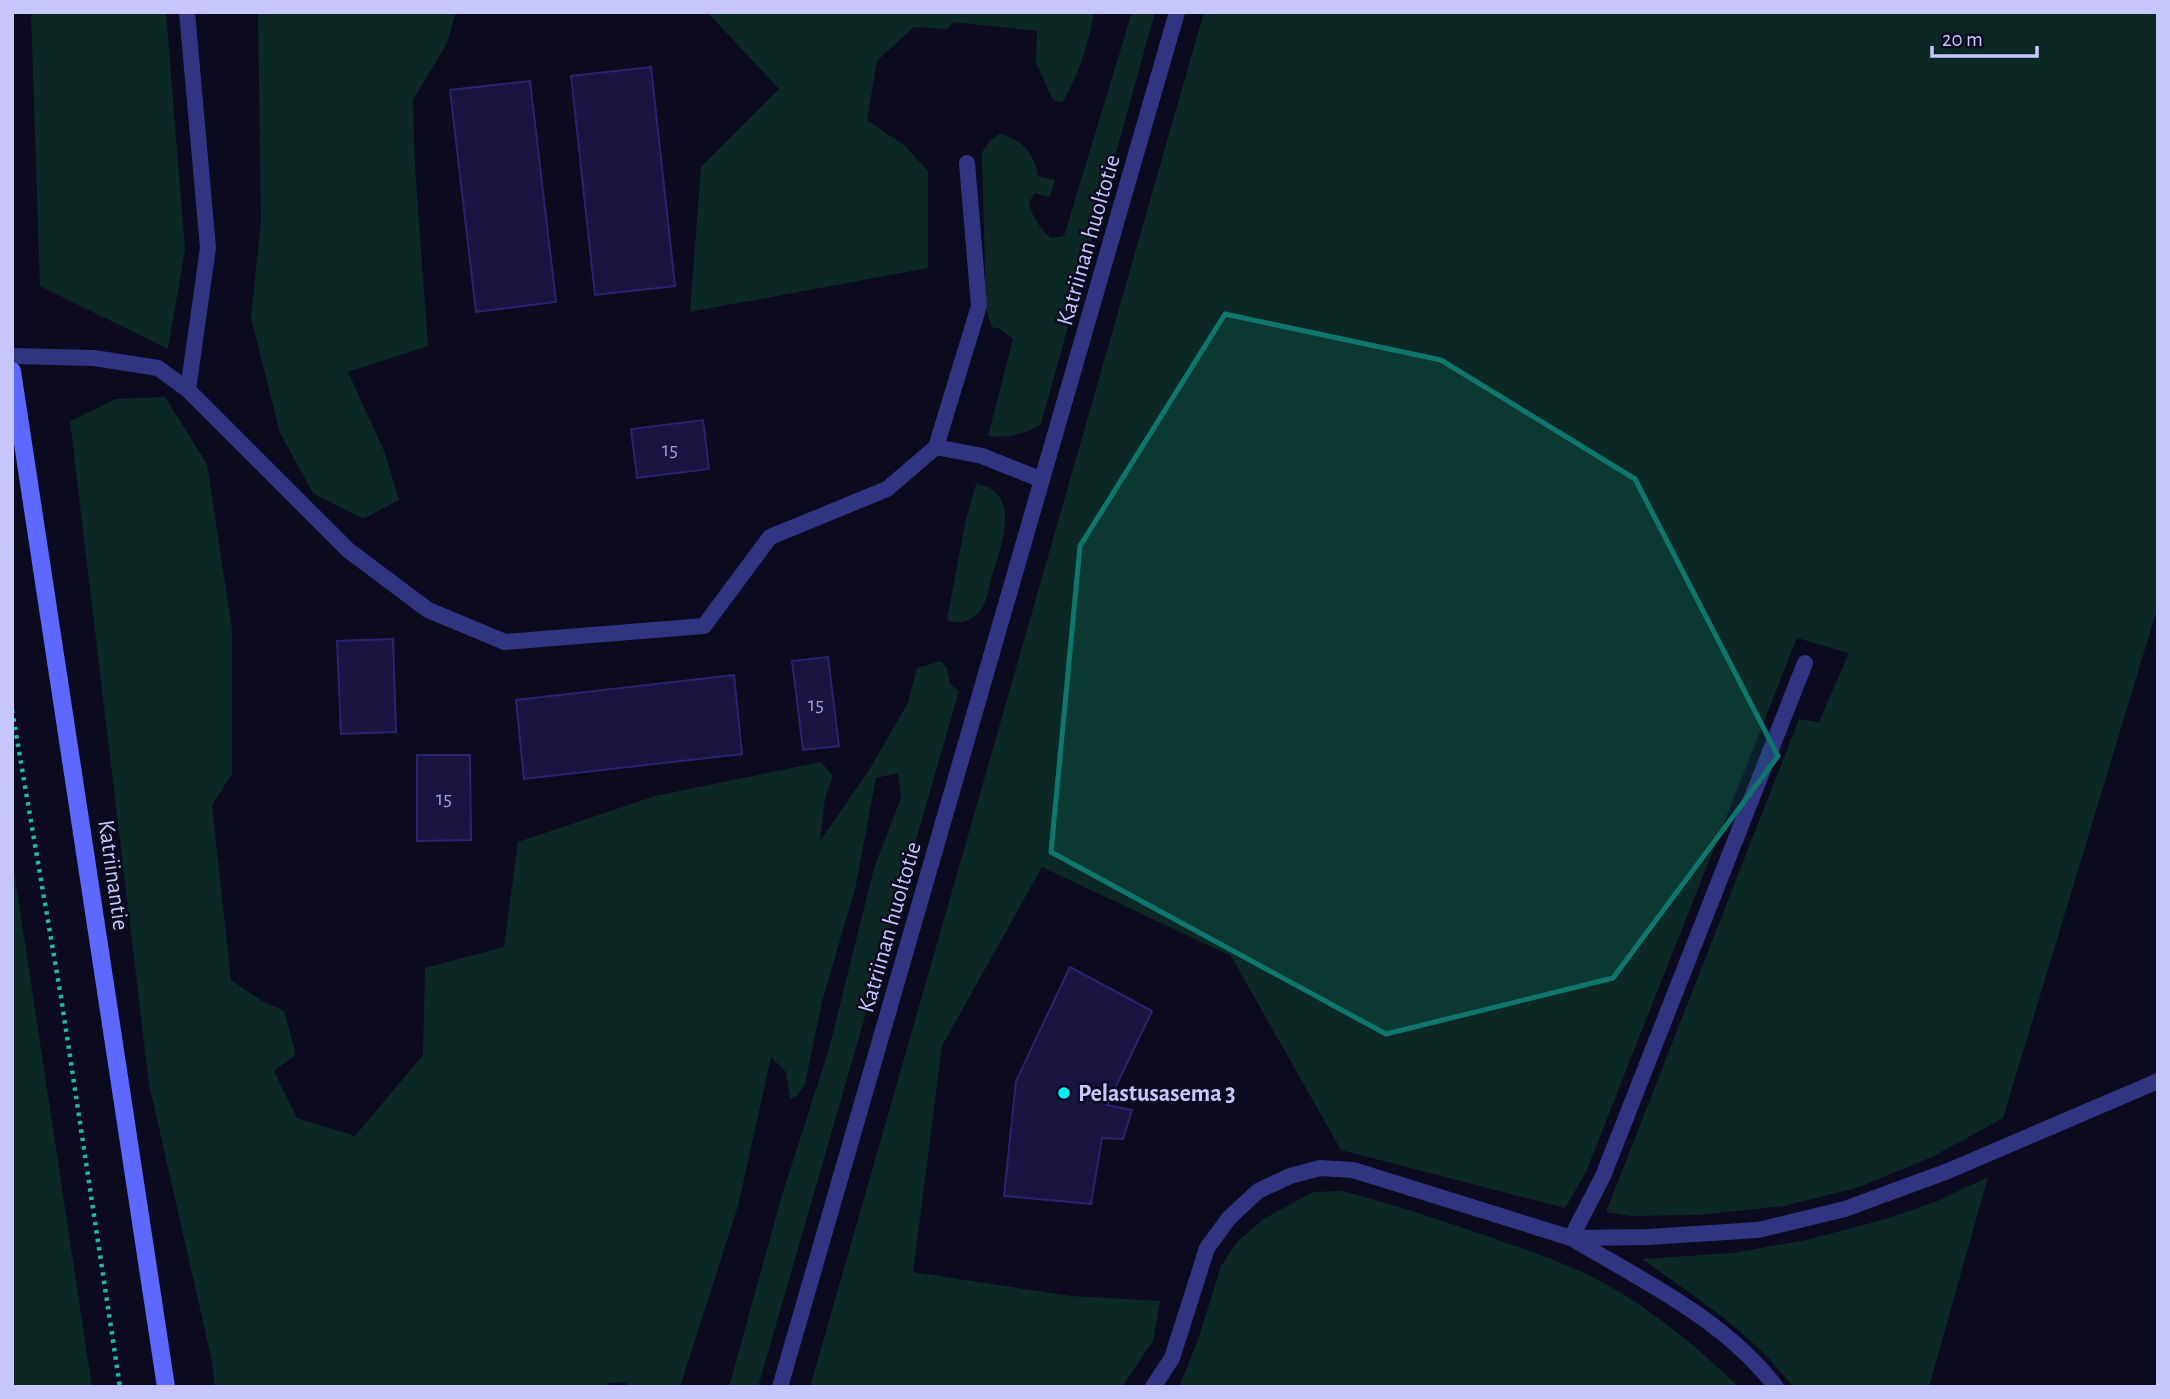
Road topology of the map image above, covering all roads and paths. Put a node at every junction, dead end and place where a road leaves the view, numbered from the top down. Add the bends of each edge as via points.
1 (187, 12) edge
2 (1177, 12) edge
3 (967, 163) dead end
4 (12, 356) edge
5 (12, 371) edge
6 (188, 390) junction
7 (936, 447) junction
8 (1042, 480) junction
9 (1805, 663) dead end
10 (12, 710) edge
11 (2158, 1081) edge
12 (1571, 1238) junction
13 (120, 1387) edge
14 (166, 1387) edge
15 (780, 1387) edge
16 (1153, 1387) edge
17 (1776, 1387) edge

1 - 6 lane via 208,248
2 - 8 lane, Katriinan huoltotie
3 - 7 lane via 979,306
4 - 6 lane via 94,358 158,368
5 - 14 main road, Katriinantie
6 - 7 lane via 348,550 428,610 505,642 704,626 770,537 887,489
7 - 8 lane via 982,456
8 - 15 lane, Katriinan huoltotie
9 - 12 lane via 1602,1176
10 - 13 path
11 - 12 lane via 1948,1171 1845,1209 1758,1230
12 - 16 lane via 1353,1170 1320,1168 1290,1176 1258,1191 1229,1218 1207,1248 1172,1358
12 - 17 lane via 1702,1315

